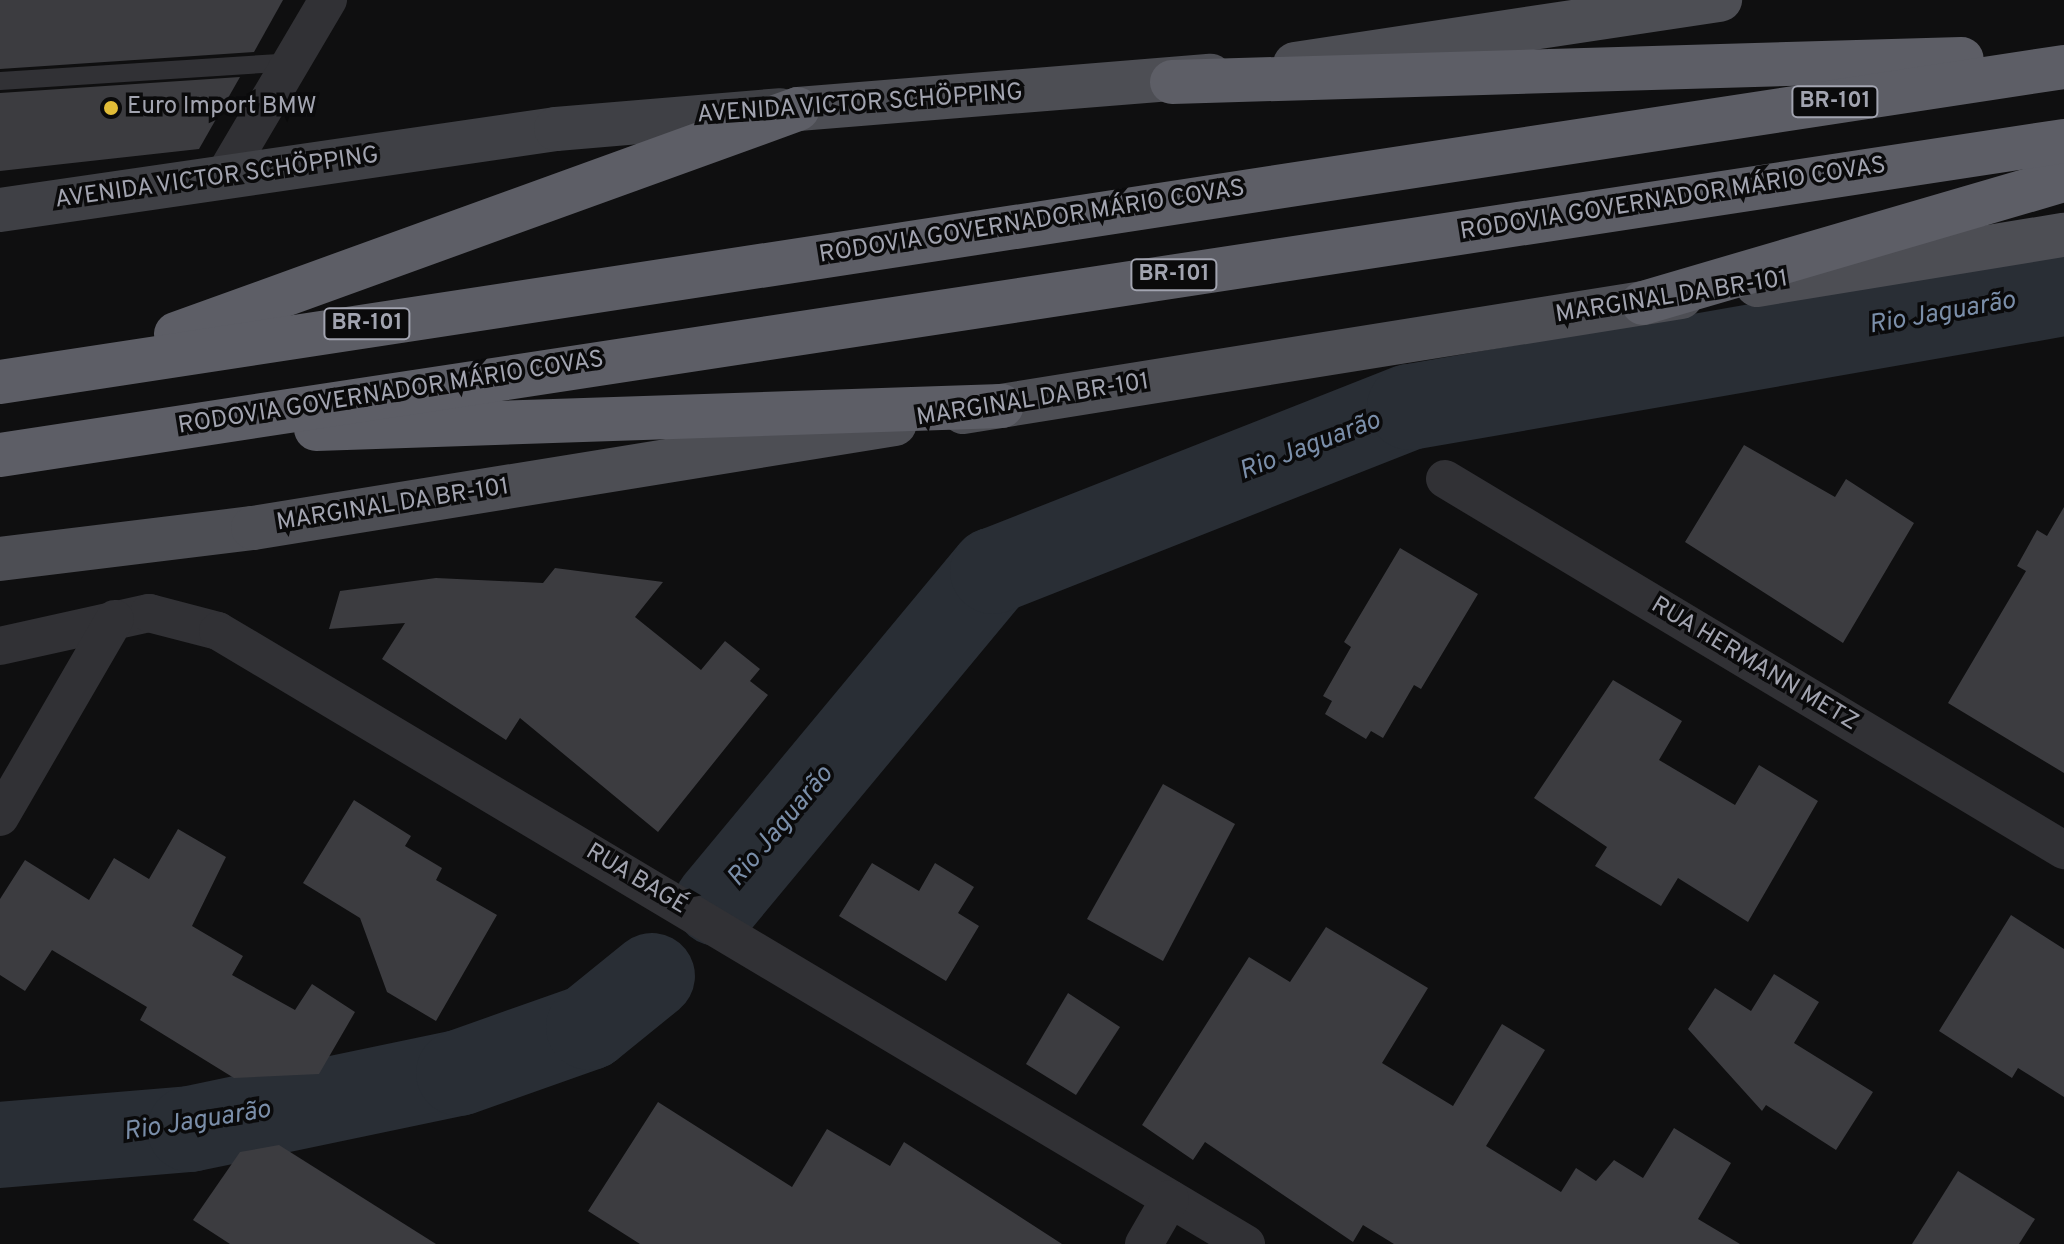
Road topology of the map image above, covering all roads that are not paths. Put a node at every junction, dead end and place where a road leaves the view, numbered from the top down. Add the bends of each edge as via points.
1 (328, 0) edge
2 (1720, 0) edge
3 (2064, 56) edge
4 (291, 62) junction
5 (2064, 67) edge
6 (0, 81) edge
7 (1172, 82) junction
8 (798, 109) junction
9 (2064, 141) edge
10 (223, 178) junction
11 (2064, 180) edge
12 (0, 210) edge
13 (2064, 235) edge
14 (1643, 303) junction
15 (82, 369) junction
16 (0, 382) edge
17 (1002, 406) junction
18 (121, 436) junction
19 (0, 455) edge
20 (1445, 479) dead end
21 (0, 559) edge
22 (115, 619) junction
23 (0, 646) edge
24 (0, 817) edge
25 (2064, 850) edge
26 (1170, 1199) junction
27 (1144, 1244) edge
28 (1246, 1244) edge

1 - 4 street
2 - 7 main road, AVENIDA VICTOR SCHÖPPING
3 - 7 highway
4 - 6 lane
4 - 10 street
5 - 15 highway, RODOVIA GOVERNADOR MÁRIO COVAS / BR-101
7 - 8 main road, AVENIDA VICTOR SCHÖPPING
8 - 10 main road, AVENIDA VICTOR SCHÖPPING via 556,129
8 - 15 highway
9 - 18 highway, RODOVIA GOVERNADOR MÁRIO COVAS / BR-101
10 - 12 main road, AVENIDA VICTOR SCHÖPPING
11 - 14 highway
13 - 14 main road, MARGINAL DA BR-101
14 - 17 main road, MARGINAL DA BR-101
15 - 16 highway, RODOVIA GOVERNADOR MÁRIO COVAS / BR-101
17 - 18 highway
17 - 21 main road, MARGINAL DA BR-101 via 253,528
18 - 19 highway, RODOVIA GOVERNADOR MÁRIO COVAS / BR-101
20 - 25 street, RUA HERMANN METZ
22 - 23 street, RUA BAGÉ
22 - 24 street
22 - 26 street, RUA BAGÉ via 184,617 218,631
26 - 27 street
26 - 28 street, RUA BAGÉ

